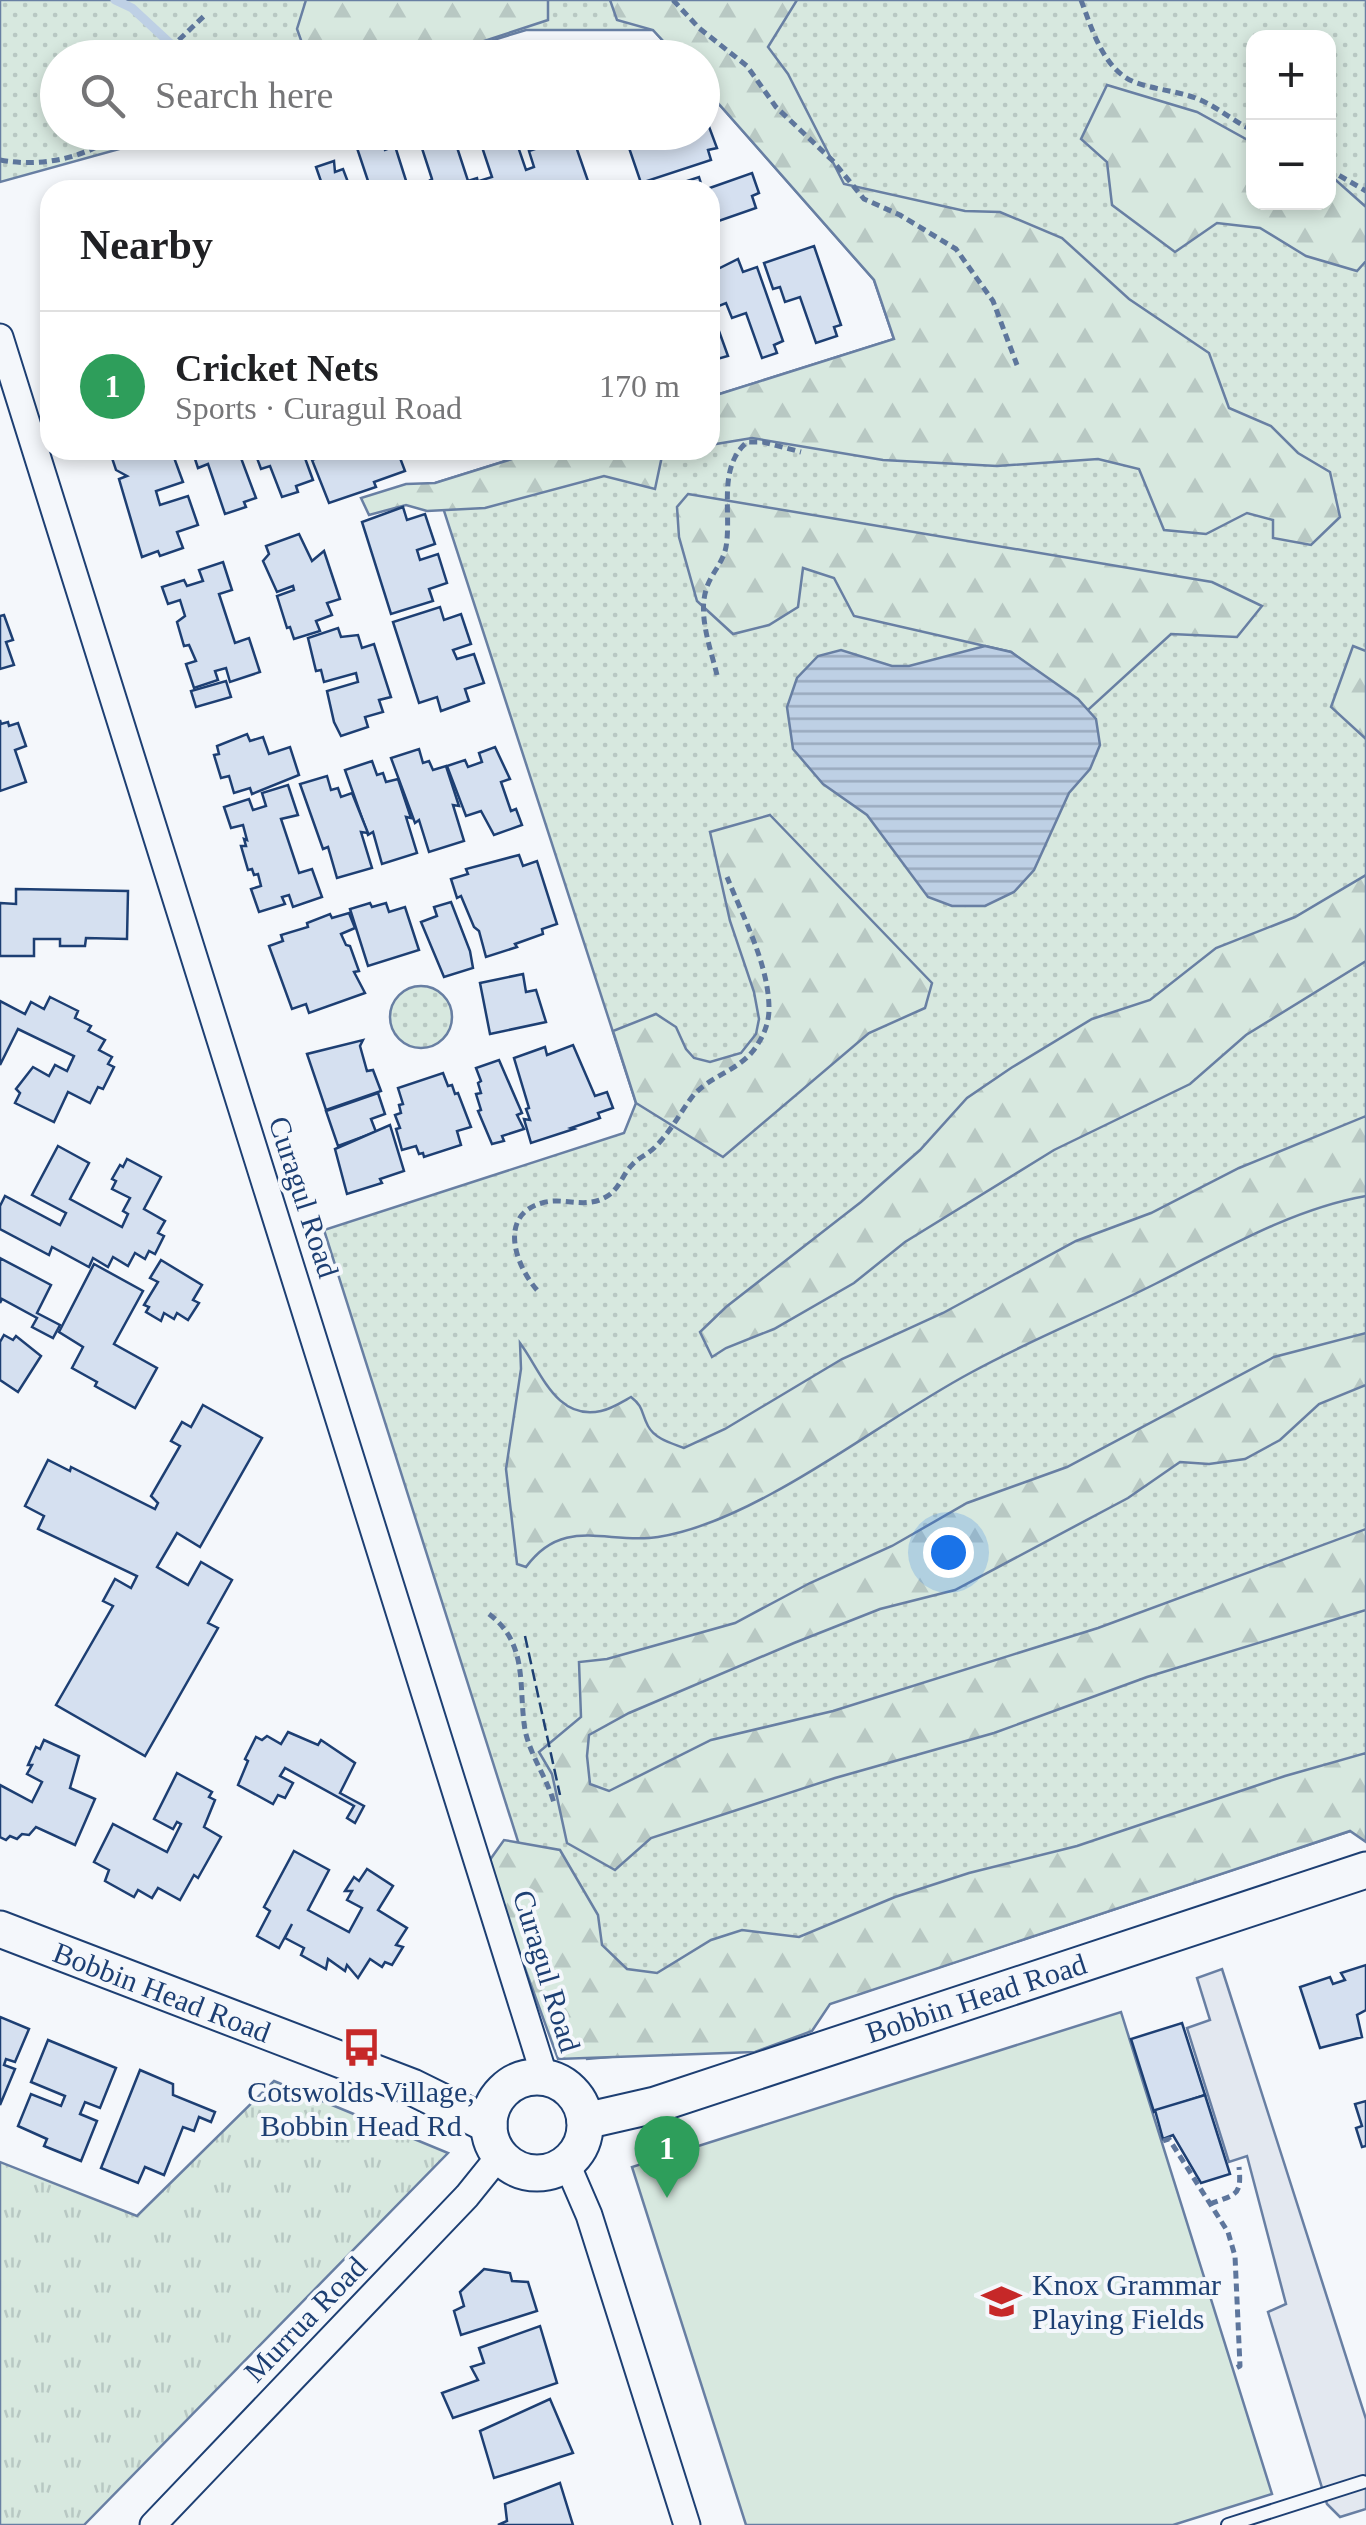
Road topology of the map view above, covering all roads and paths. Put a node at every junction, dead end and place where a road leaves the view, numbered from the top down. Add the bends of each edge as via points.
1 (673, 0) edge
2 (1081, 0) edge
3 (204, 16) dead end
4 (176, 40) edge
5 (714, 40) edge
6 (720, 45) edge
7 (1246, 127) edge
8 (93, 150) edge
9 (0, 160) edge
10 (1336, 173) edge
11 (1366, 191) edge
12 (0, 337) edge
13 (1017, 365) dead end
14 (801, 452) dead end
15 (717, 675) dead end
16 (728, 878) dead end
17 (537, 1290) dead end
18 (489, 1614) dead end
19 (554, 1803) dead end
20 (1366, 1870) edge
21 (0, 1929) edge
22 (545, 2078) junction
23 (585, 2121) junction
24 (494, 2140) junction
25 (1163, 2141) dead end
26 (567, 2164) junction
27 (1239, 2166) dead end
28 (1210, 2204) junction
29 (1234, 2369) dead end
30 (1363, 2482) dead end
31 (153, 2525) edge
32 (687, 2525) edge
33 (1228, 2525) edge

1 - 5 path
2 - 7 path via 1102,51 1133,82 1202,100
3 - 4 path
6 - 13 path via 864,199 956,250 993,301
8 - 9 path via 39,163
10 - 11 path
12 - 22 street, Curagul Road
14 - 15 path via 747,442 736,452 726,548 706,590 705,625
16 - 17 path via 765,980 765,1034 734,1070 693,1096 678,1122 610,1194 591,1204 545,1202 525,1211 513,1230 515,1254
18 - 19 path via 516,1649 526,1734
20 - 23 main road, Bobbin Head Road via 655,2105
21 - 24 main road, Bobbin Head Road via 412,2087
22 - 23 main road via 573,2092
22 - 24 main road via 529,2078 500,2094 492,2109
23 - 26 main road via 578,2152
24 - 26 main road via 511,2166 533,2173
24 - 31 street, Murrua Road via 467,2196
25 - 28 path via 1169,2139
26 - 32 street
27 - 28 path via 1238,2192
28 - 29 path via 1236,2256 1240,2366
30 - 33 lane

